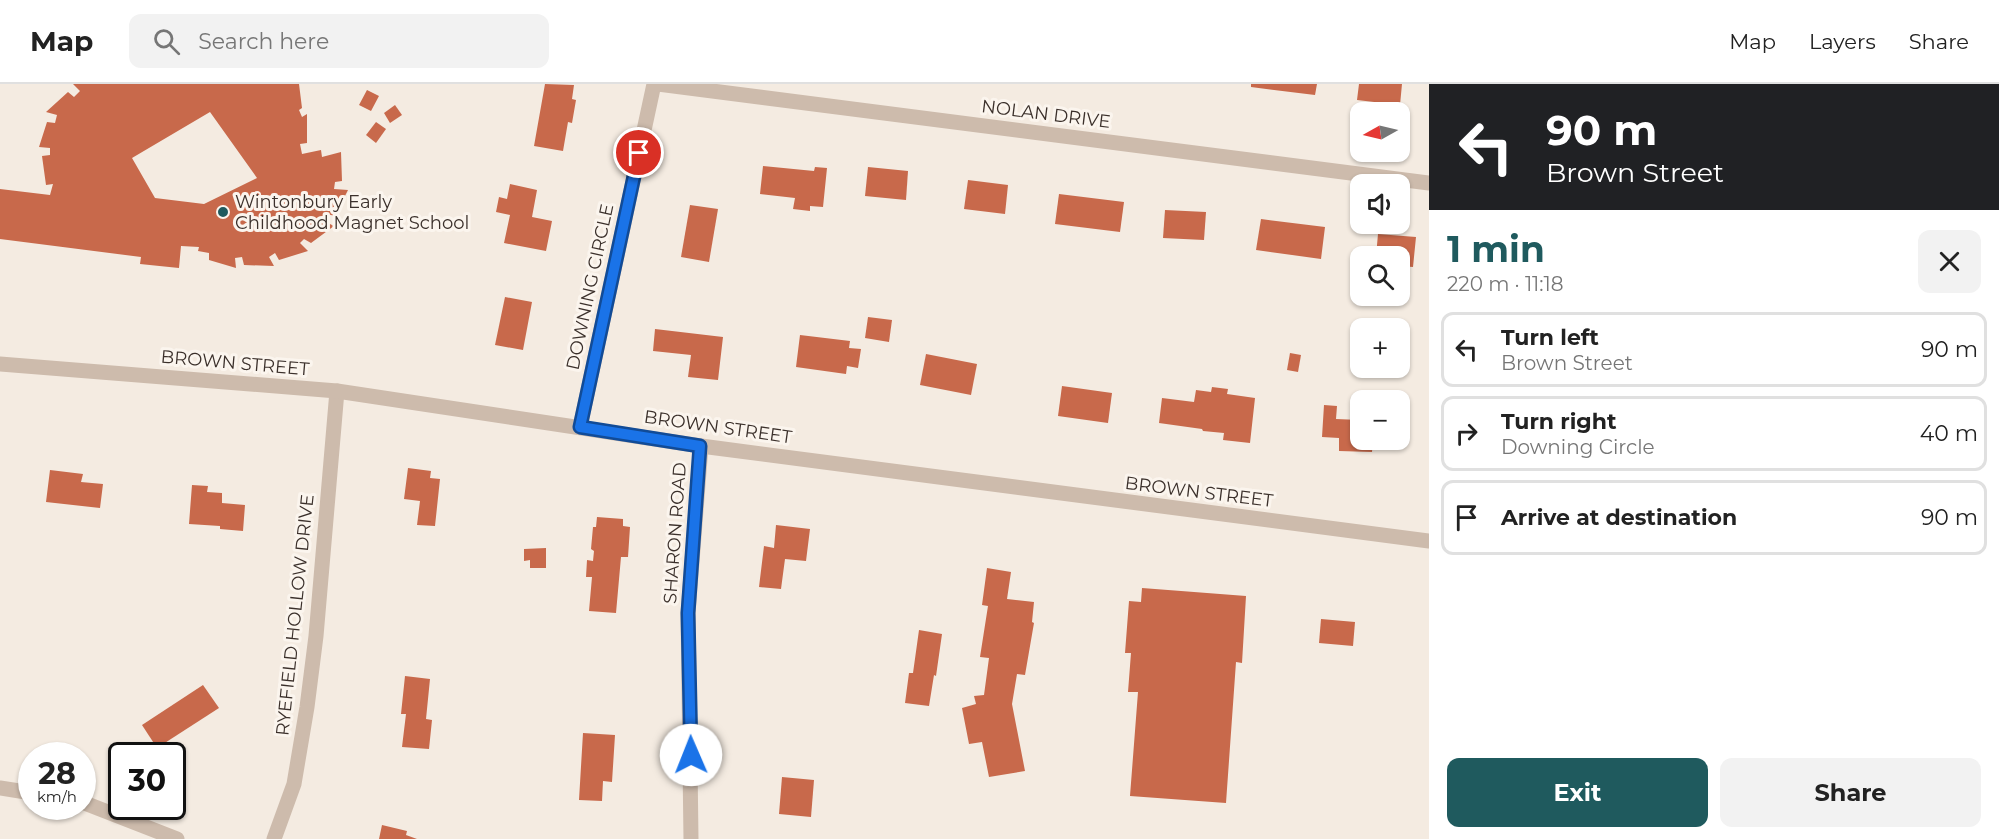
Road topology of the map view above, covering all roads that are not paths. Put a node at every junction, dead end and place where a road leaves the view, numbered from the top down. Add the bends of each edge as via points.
1 (656, 84) edge
2 (1429, 183) edge
3 (0, 364) edge
4 (337, 391) junction
5 (580, 427) junction
6 (700, 446) junction
7 (1429, 541) edge
8 (0, 788) edge
9 (18, 791) edge
10 (96, 807) edge
11 (177, 839) edge
12 (274, 839) edge
13 (691, 839) edge

1 - 2 street, NOLAN DRIVE
1 - 5 street, DOWNING CIRCLE
3 - 4 street, BROWN STREET
4 - 5 street, BROWN STREET
4 - 12 street, RYEFIELD HOLLOW DRIVE via 307,707 294,784
5 - 6 street, BROWN STREET
6 - 7 street, BROWN STREET
6 - 13 street, SHARON ROAD via 688,613
8 - 9 street
10 - 11 street

